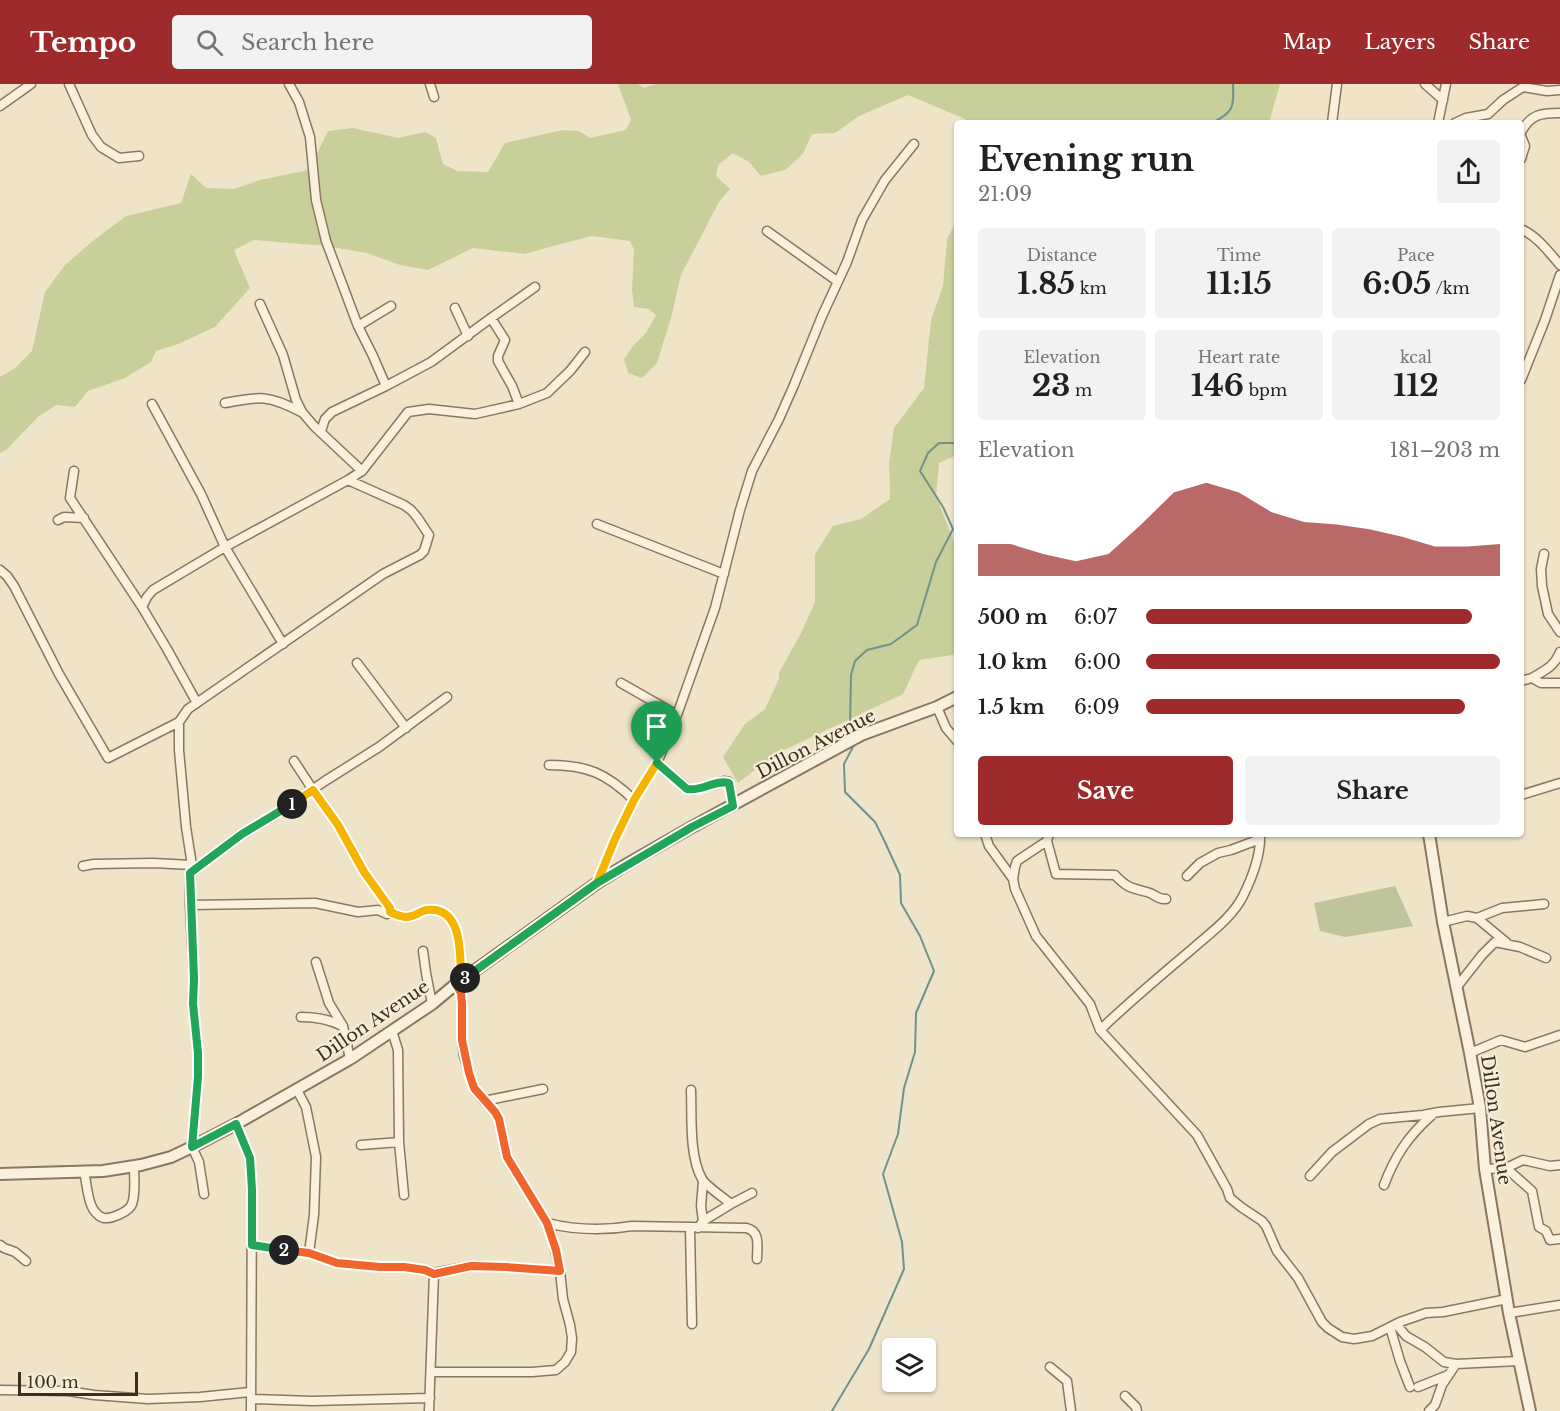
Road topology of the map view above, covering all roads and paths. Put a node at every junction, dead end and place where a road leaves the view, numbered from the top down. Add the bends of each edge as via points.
1 (31, 84) edge
2 (69, 84) edge
3 (289, 84) edge
4 (430, 84) edge
5 (1337, 84) edge
6 (1425, 84) edge
7 (1446, 84) edge
8 (1560, 90) edge
9 (434, 97) dead end
10 (1443, 100) junction
11 (0, 106) edge
12 (1560, 113) edge
13 (1332, 120) edge
14 (1439, 120) edge
15 (1462, 120) edge
16 (1524, 128) edge
17 (914, 144) dead end
18 (139, 156) dead end
19 (1524, 230) edge
20 (766, 231) dead end
21 (1560, 265) edge
22 (1560, 275) edge
23 (837, 281) junction
24 (535, 287) dead end
25 (260, 304) dead end
26 (391, 306) dead end
27 (455, 308) dead end
28 (491, 318) junction
29 (358, 326) junction
30 (468, 336) junction
31 (585, 352) dead end
32 (1524, 372) edge
33 (386, 386) junction
34 (225, 403) dead end
35 (152, 404) dead end
36 (519, 404) junction
37 (302, 412) junction
38 (321, 431) junction
39 (74, 471) dead end
40 (362, 471) junction
41 (348, 480) junction
42 (84, 518) junction
43 (58, 520) dead end
44 (597, 524) dead end
45 (225, 547) junction
46 (1544, 554) dead end
47 (0, 570) edge
48 (724, 574) junction
49 (142, 607) junction
50 (1560, 632) edge
51 (283, 644) junction
52 (1560, 651) edge
53 (357, 663) dead end
54 (1532, 678) junction
55 (1524, 680) edge
56 (621, 683) dead end
57 (1560, 684) edge
58 (447, 697) dead end
59 (954, 698) edge
60 (197, 703) junction
61 (937, 707) junction
62 (677, 715) junction
63 (179, 722) junction
64 (406, 728) junction
65 (954, 738) edge
66 (294, 761) dead end
67 (657, 763) junction
68 (549, 765) dead end
69 (1560, 783) edge
70 (313, 790) junction
71 (1524, 794) edge
72 (634, 800) junction
73 (733, 806) junction
74 (986, 837) edge
75 (1260, 837) edge
76 (1429, 837) edge
77 (1048, 838) edge
78 (83, 866) dead end
79 (191, 869) junction
80 (1187, 876) dead end
81 (1013, 879) junction
82 (597, 883) junction
83 (1166, 899) dead end
84 (190, 904) junction
85 (1544, 904) dead end
86 (390, 912) junction
87 (1477, 918) junction
88 (1443, 922) junction
89 (1509, 944) junction
90 (423, 951) dead end
91 (1546, 958) dead end
92 (316, 962) dead end
93 (458, 983) junction
94 (1456, 988) junction
95 (432, 1004) junction
96 (301, 1017) dead end
97 (343, 1026) junction
98 (1100, 1030) junction
99 (392, 1031) junction
100 (1560, 1035) edge
101 (1470, 1053) junction
102 (350, 1059) junction
103 (543, 1089) dead end
104 (297, 1090) junction
105 (691, 1090) dead end
106 (484, 1101) junction
107 (1480, 1108) junction
108 (1435, 1113) junction
109 (236, 1124) junction
110 (399, 1142) junction
111 (361, 1145) dead end
112 (192, 1147) junction
113 (1560, 1165) edge
114 (134, 1166) junction
115 (1506, 1168) junction
116 (1485, 1169) junction
117 (84, 1172) junction
118 (0, 1174) edge
119 (1310, 1176) dead end
120 (703, 1181) junction
121 (1384, 1185) dead end
122 (752, 1193) dead end
123 (204, 1194) dead end
124 (404, 1195) dead end
125 (731, 1204) junction
126 (547, 1223) junction
127 (697, 1226) junction
128 (1560, 1239) edge
129 (0, 1245) edge
130 (252, 1245) junction
131 (309, 1253) junction
132 (757, 1259) dead end
133 (26, 1261) dead end
134 (560, 1271) junction
135 (434, 1274) junction
136 (1507, 1299) junction
137 (1560, 1305) edge
138 (1509, 1312) junction
139 (692, 1324) dead end
140 (1393, 1325) junction
141 (1519, 1361) junction
142 (1456, 1364) junction
143 (1050, 1367) dead end
144 (431, 1372) junction
145 (1450, 1374) junction
146 (0, 1390) edge
147 (250, 1396) junction
148 (1125, 1396) dead end
149 (430, 1398) junction
150 (251, 1411) edge
151 (429, 1411) edge
152 (1071, 1411) edge
153 (1137, 1411) edge
154 (1429, 1411) edge
155 (1530, 1411) edge

1 - 11 street
2 - 18 street via 101,147 119,158
3 - 29 street via 310,136 316,200 326,242
4 - 9 street
5 - 13 street
6 - 10 street
7 - 10 street
8 - 15 street via 1523,87 1488,114
10 - 14 street
12 - 16 street via 1543,113
17 - 23 street via 885,180 862,220
19 - 21 street via 1539,240
20 - 23 street
22 - 32 street
23 - 48 street via 752,471
24 - 28 street
25 - 37 street
26 - 29 street
27 - 30 street
28 - 30 street
28 - 36 street via 505,340 498,362
29 - 33 street
30 - 33 street
31 - 36 street via 547,393
33 - 38 street via 332,412
34 - 37 street via 267,398
35 - 45 street
36 - 40 street via 475,414 429,409 408,412
37 - 38 street
38 - 40 street
39 - 42 street via 70,498
40 - 41 street
41 - 45 street
41 - 51 street via 411,510 429,535 427,543 420,555 383,574
42 - 43 street
42 - 49 street
44 - 48 street
45 - 49 street via 153,590
45 - 51 street
46 - 50 street via 1542,586 1548,614
47 - 63 street via 14,586 108,758
48 - 62 street
49 - 60 street
51 - 60 street
52 - 54 street via 1555,663
53 - 64 street
54 - 55 street
54 - 57 street via 1541,683
56 - 62 street
58 - 64 street
59 - 61 street, Dillon Avenue
60 - 63 street
61 - 65 street
61 - 73 street, Dillon Avenue via 861,735
62 - 67 street
63 - 79 street via 181,784
64 - 70 street
66 - 70 street
67 - 72 street
67 - 73 street via 687,789 729,783
68 - 72 street via 585,768 610,779
69 - 71 street
70 - 79 street
70 - 86 street
72 - 82 street
73 - 82 street, Dillon Avenue
74 - 81 street
75 - 80 street via 1218,853
75 - 98 street via 1254,869 1242,898 1228,916
76 - 88 street, Dillon Avenue
77 - 81 street via 1017,861
77 - 83 street via 1056,874 1115,875 1132,889
78 - 79 street via 153,863
79 - 84 street
81 - 98 street via 1036,936 1090,1004
82 - 93 street, Dillon Avenue
84 - 86 street via 315,903 358,912
84 - 112 street via 198,1053
85 - 87 street via 1502,908
86 - 93 street via 408,917 426,910 449,916 460,940
87 - 88 street via 1467,916
87 - 89 street
88 - 94 street, Dillon Avenue
89 - 91 street
89 - 94 street via 1495,942
90 - 95 street
92 - 97 street via 328,1003
93 - 95 street, Dillon Avenue
93 - 106 street via 466,1065 474,1088
94 - 101 street, Dillon Avenue
95 - 99 street, Dillon Avenue
96 - 97 street via 323,1018
97 - 102 street
98 - 140 street via 1197,1135 1230,1198 1266,1226 1277,1251 1298,1278 1322,1322 1336,1334 1354,1340
99 - 102 street, Dillon Avenue
99 - 110 street via 398,1050
100 - 101 street via 1525,1047 1501,1040
101 - 107 street, Dillon Avenue
102 - 104 street, Dillon Avenue
103 - 106 street
104 - 109 street, Dillon Avenue
104 - 131 street via 306,1107 316,1158
105 - 120 street via 693,1145
106 - 126 street via 499,1119 507,1157
107 - 108 street
107 - 116 street, Dillon Avenue
108 - 119 street via 1380,1119 1369,1124 1332,1152
108 - 121 street via 1405,1143
109 - 112 street, Dillon Avenue
109 - 130 street via 250,1158
110 - 111 street
110 - 124 street
112 - 114 street, Dillon Avenue
112 - 123 street via 199,1162
113 - 115 street via 1523,1160
114 - 117 street, Dillon Avenue
114 - 117 street via 130,1209 105,1218 91,1205
115 - 116 street
115 - 128 street via 1532,1191 1539,1227 1550,1240
116 - 136 street, Dillon Avenue
117 - 118 street, Dillon Avenue
120 - 125 street
120 - 127 street
122 - 125 street
125 - 127 street
126 - 127 street via 584,1230
126 - 134 street
127 - 132 street via 752,1229 758,1241
127 - 139 street
129 - 133 street
130 - 131 street
130 - 147 street
131 - 135 street via 337,1263 404,1267
134 - 135 street via 471,1266
134 - 144 street via 572,1338 571,1352 556,1370
135 - 144 street
136 - 138 street, Dillon Avenue
136 - 140 street via 1426,1313
137 - 138 street
138 - 141 street, Dillon Avenue
140 - 142 street via 1444,1362
140 - 145 street via 1400,1361 1414,1387
141 - 142 street
141 - 155 street, Dillon Avenue
142 - 145 street
143 - 152 street via 1067,1381
144 - 149 street
145 - 154 street
146 - 147 street via 68,1391 148,1399
147 - 149 street via 312,1401
147 - 150 street
148 - 153 street
149 - 151 street

